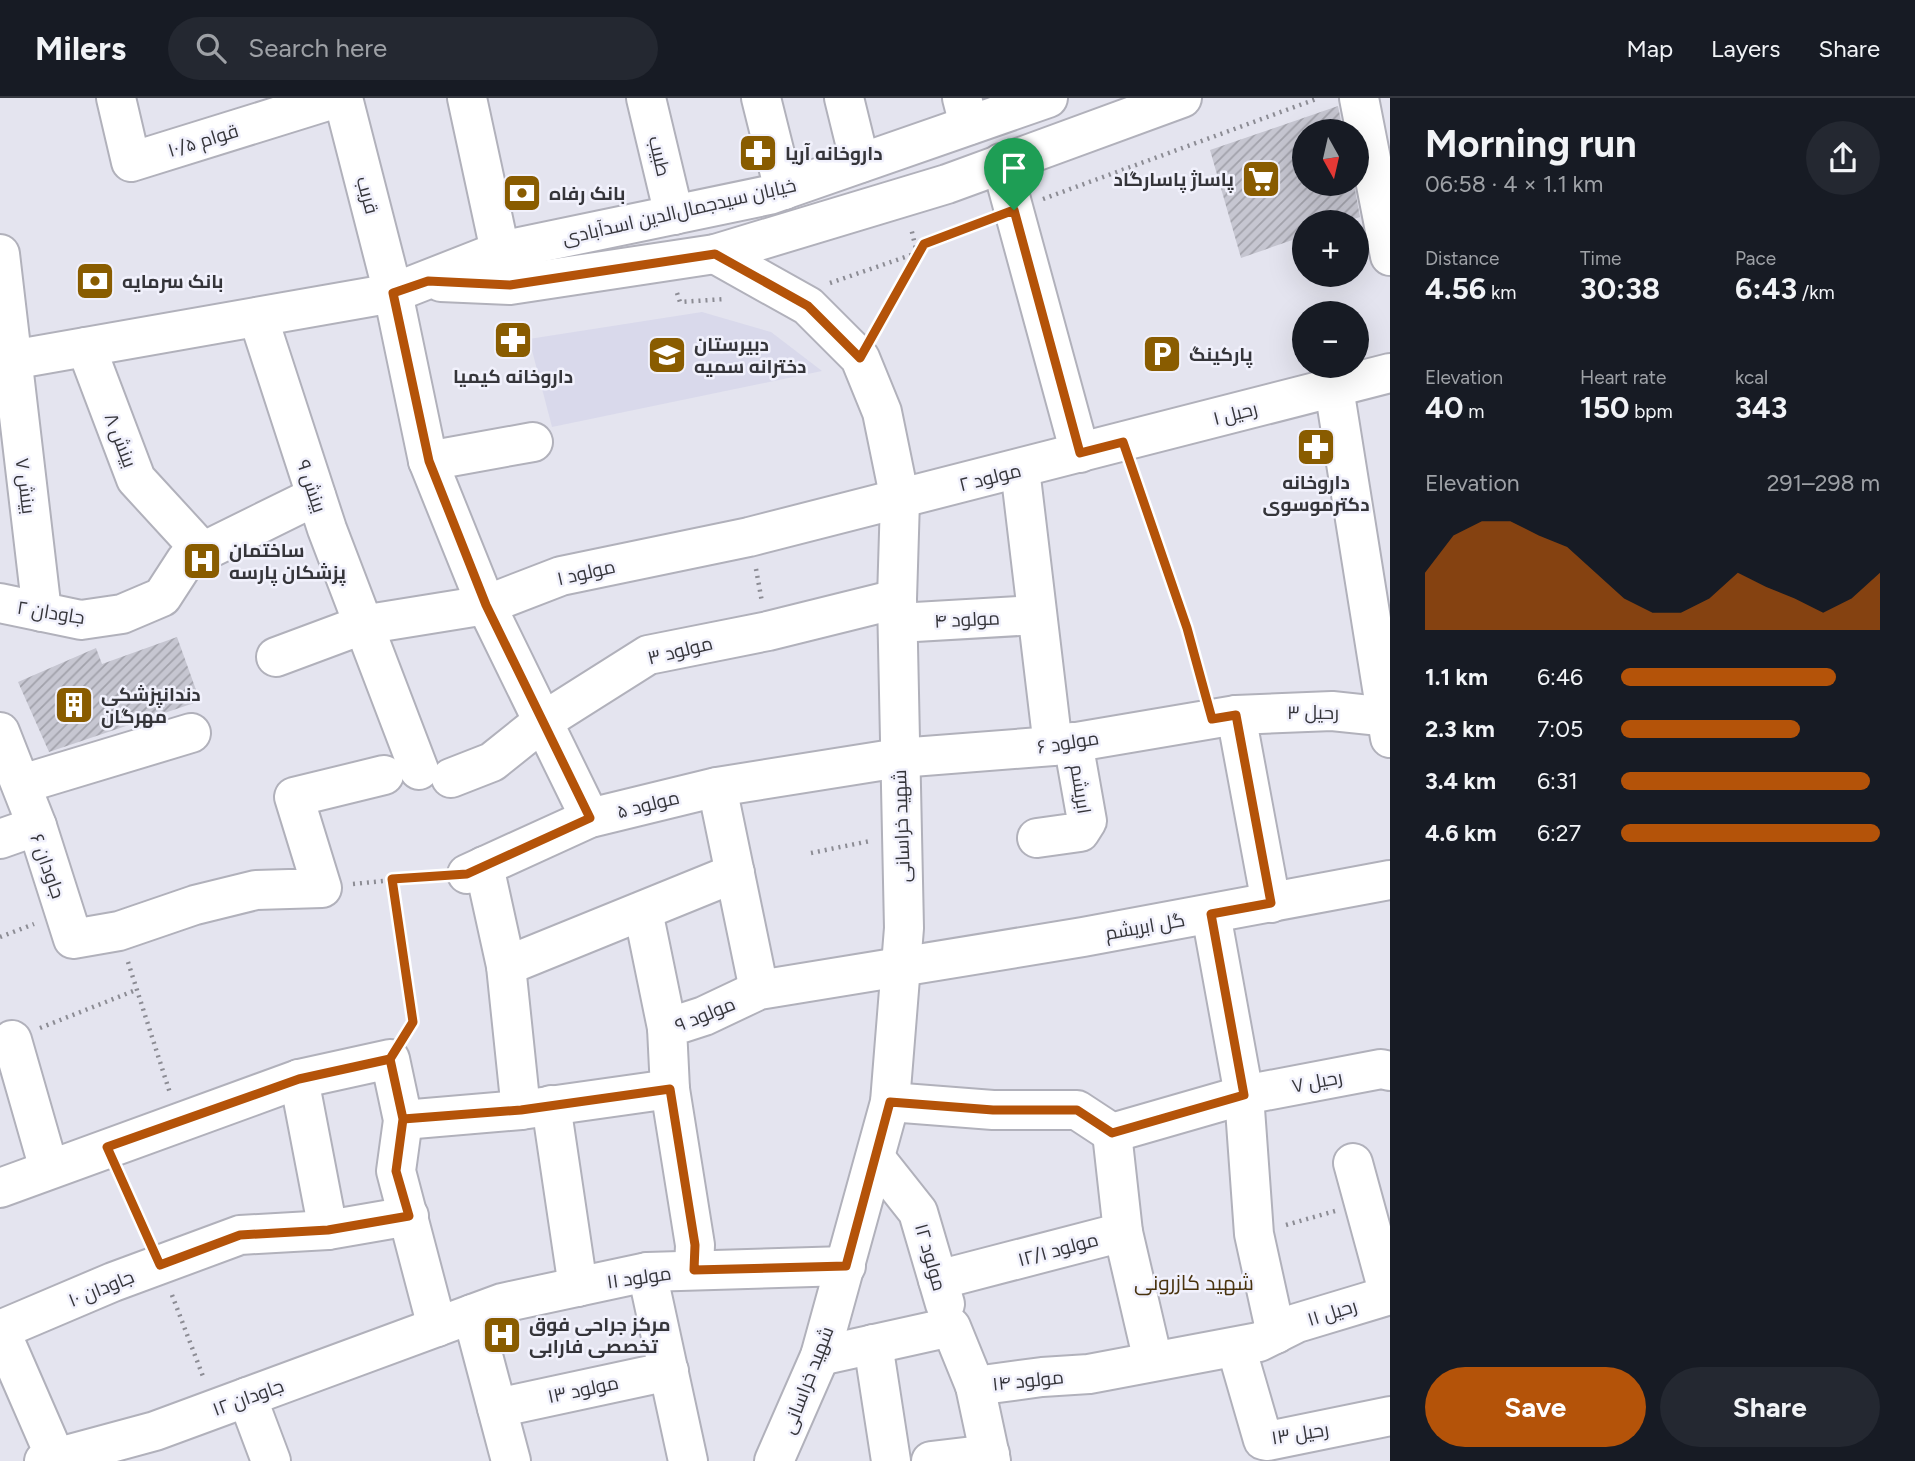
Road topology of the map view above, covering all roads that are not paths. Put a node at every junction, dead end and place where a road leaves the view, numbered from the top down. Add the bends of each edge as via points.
1 (116, 98) edge
2 (337, 98) edge
3 (343, 98) edge
4 (467, 98) edge
5 (646, 98) edge
6 (761, 98) edge
7 (844, 98) edge
8 (1048, 98) edge
9 (1182, 98) edge
10 (1359, 98) edge
11 (965, 112) edge
12 (860, 163) junction
13 (1002, 163) junction
14 (784, 190) junction
15 (674, 215) junction
16 (500, 251) junction
17 (0, 254) edge
18 (715, 254) junction
19 (1390, 256) edge
20 (411, 287) junction
21 (258, 317) junction
22 (86, 347) junction
23 (5, 361) edge
24 (1390, 373) edge
25 (1334, 388) junction
26 (533, 442) dead end
27 (1080, 453) junction
28 (429, 461) junction
29 (1020, 469) junction
30 (316, 496) junction
31 (900, 500) junction
32 (203, 552) junction
33 (0, 603) edge
34 (486, 605) junction
35 (898, 611) junction
36 (43, 612) junction
37 (1037, 615) junction
38 (362, 625) junction
39 (276, 657) dead end
40 (1224, 717) junction
41 (542, 722) junction
42 (1388, 725) edge
43 (0, 732) edge
44 (191, 733) dead end
45 (1063, 744) junction
46 (899, 758) junction
47 (418, 774) junction
48 (22, 784) junction
49 (717, 787) junction
50 (590, 818) junction
51 (37, 826) junction
52 (1037, 838) dead end
53 (0, 839) edge
54 (735, 873) junction
55 (1390, 880) edge
56 (1271, 903) junction
57 (643, 911) junction
58 (1211, 914) junction
59 (119, 930) joint
60 (506, 966) junction
61 (900, 969) junction
62 (759, 990) junction
63 (667, 1028) junction
64 (12, 1040) road end
65 (1390, 1071) edge
66 (299, 1079) junction
67 (670, 1089) junction
68 (1244, 1095) junction
69 (890, 1102) junction
70 (536, 1108) junction
71 (403, 1119) junction
72 (1112, 1133) junction
73 (876, 1159) junction
74 (1353, 1163) dead end
75 (49, 1169) junction
76 (0, 1188) edge
77 (409, 1216) junction
78 (328, 1230) junction
79 (1123, 1232) junction
80 (846, 1266) junction
81 (694, 1270) junction
82 (647, 1272) junction
83 (938, 1280) junction
84 (578, 1287) junction
85 (1389, 1295) edge
86 (455, 1321) junction
87 (951, 1327) junction
88 (0, 1330) edge
89 (1276, 1334) junction
90 (873, 1344) junction
91 (1236, 1346) junction
92 (820, 1356) junction
93 (1153, 1361) junction
94 (668, 1371) junction
95 (975, 1386) junction
96 (231, 1403) junction
97 (497, 1408) junction
98 (1389, 1422) edge
99 (160, 1446) edge
100 (1311, 1446) edge
101 (990, 1457) edge
102 (52, 1460) edge
103 (271, 1461) edge
104 (511, 1461) edge
105 (688, 1461) edge
106 (774, 1461) edge
107 (891, 1461) edge
108 (930, 1461) edge

1 - 2 street, قوام ۱۰/۵ via 131,162
3 - 20 street, قریب
4 - 16 street
5 - 15 street, طبیب
6 - 14 street
7 - 12 street
8 - 11 street, خیابان سیدجمال‌الدین اسدآبادی
9 - 13 street, خیابان سیدجمال‌الدین اسدآبادی
10 - 19 street
11 - 12 street, خیابان سیدجمال‌الدین اسدآبادی
12 - 14 street, خیابان سیدجمال‌الدین اسدآبادی
13 - 18 street, خیابان سیدجمال‌الدین اسدآبادی
13 - 27 street
14 - 15 street, خیابان سیدجمال‌الدین اسدآبادی
15 - 16 street, خیابان سیدجمال‌الدین اسدآبادی
16 - 20 street, خیابان سیدجمال‌الدین اسدآبادی
17 - 23 street, بینش ۷
18 - 20 street, خیابان سیدجمال‌الدین اسدآبادی via 510,285
18 - 31 street, شهید خراسانی via 808,306 860,358 882,412
20 - 21 street, خیابان سیدجمال‌الدین اسدآبادی
20 - 28 street, قریب
21 - 22 street, خیابان سیدجمال‌الدین اسدآبادی
21 - 30 street, بینش ۹
22 - 23 street, خیابان سیدجمال‌الدین اسدآبادی
22 - 32 street, بینش ۸ via 136,480
23 - 36 street, بینش ۷
24 - 25 street, رحیل ۱
25 - 27 street, رحیل ۱
25 - 42 street
26 - 28 street
27 - 29 street, مولود ۲
28 - 34 street, قریب
29 - 31 street, مولود ۲
29 - 37 street
30 - 32 street, جاودان ۲
30 - 38 street, بینش ۹
31 - 34 street, مولود ۱ via 561,576
31 - 35 street, شهید خراسانی
32 - 36 street, جاودان ۲ via 186,560 162,597 122,614 81,620
33 - 36 street, جاودان ۲
34 - 38 street, مولود ۱
34 - 41 street, قریب
35 - 37 street, مولود ۴
35 - 41 street, مولود ۳ via 648,655
35 - 46 street, شهید خراسانی
37 - 45 street
38 - 39 street, مولود ۱
38 - 47 street, بینش ۹
40 - 42 street, رحیل ۳ via 1369,712
40 - 45 street, مولود ۶
40 - 56 street
41 - 47 street, مولود ۳ via 492,762
41 - 50 street, قریب
43 - 48 street
44 - 48 street
45 - 46 street, مولود ۶
45 - 52 street, ابریشم via 1087,821 1080,832
46 - 49 street, مولود ۵
46 - 61 street, شهید خراسانی via 904,928
47 - 59 street, مولود ۳ via 294,797 322,888 256,890
48 - 51 street
49 - 50 street, مولود ۵
49 - 54 street
50 - 60 street, مولود ۵ via 475,870
51 - 53 street, جاودان ۶
51 - 59 street, جاودان ۶ via 73,939
54 - 57 street
54 - 62 street
55 - 56 street, گل ابریشم
56 - 58 street, گل ابریشم
57 - 60 street
57 - 63 street
58 - 61 street, گل ابریشم
58 - 68 street
60 - 70 street
61 - 62 street, مولود ۹
61 - 69 street, شهید خراسانی
62 - 63 street, مولود ۹
63 - 67 street, مولود ۹
64 - 75 street
65 - 68 street, رحیل ۷
66 - 71 street via 390,1059
66 - 75 street
66 - 78 street
67 - 70 street
67 - 81 street, مولود ۹ via 695,1245
68 - 72 street, رحیل ۷
68 - 89 street via 1254,1234
69 - 72 street via 993,1110 1077,1110
69 - 73 street, شهید خراسانی
70 - 71 street
70 - 84 street
71 - 77 street via 396,1171
72 - 79 street, مولود ۱۲/۱
73 - 80 street, شهید خراسانی
73 - 83 street, مولود ۱۲ via 918,1212
74 - 85 street
75 - 76 street
77 - 78 street, جاودان ۱۰
77 - 86 street
78 - 88 street, جاودان ۱۰ via 240,1235
79 - 83 street, مولود ۱۲/۱
79 - 93 street
80 - 81 street, مولود ۱۱
80 - 92 street, شهید خراسانی
81 - 82 street, مولود ۱۱
82 - 84 street, مولود ۱۱
82 - 94 street
83 - 87 street, مولود ۱۲
84 - 86 street, مولود ۱۱ via 502,1303
85 - 89 street, رحیل ۱۱ via 1297,1323
86 - 96 street, جاودان ۱۲
86 - 97 street
87 - 90 street
87 - 95 street, مولود ۱۴
88 - 102 street
89 - 91 street, مولود ۱۴
90 - 92 street
90 - 107 street
91 - 93 street, مولود ۱۴
91 - 100 street, رحیل ۱۳ via 1263,1440
92 - 106 street, شهید خراسانی
93 - 95 street, مولود ۱۴ via 1088,1374
94 - 97 street, مولود ۱۳
94 - 105 street
95 - 101 street
96 - 99 street, جاودان ۱۲
96 - 103 street
97 - 104 street
98 - 100 street, رحیل ۱۳
99 - 102 street, جاودان ۱۲
101 - 108 street

